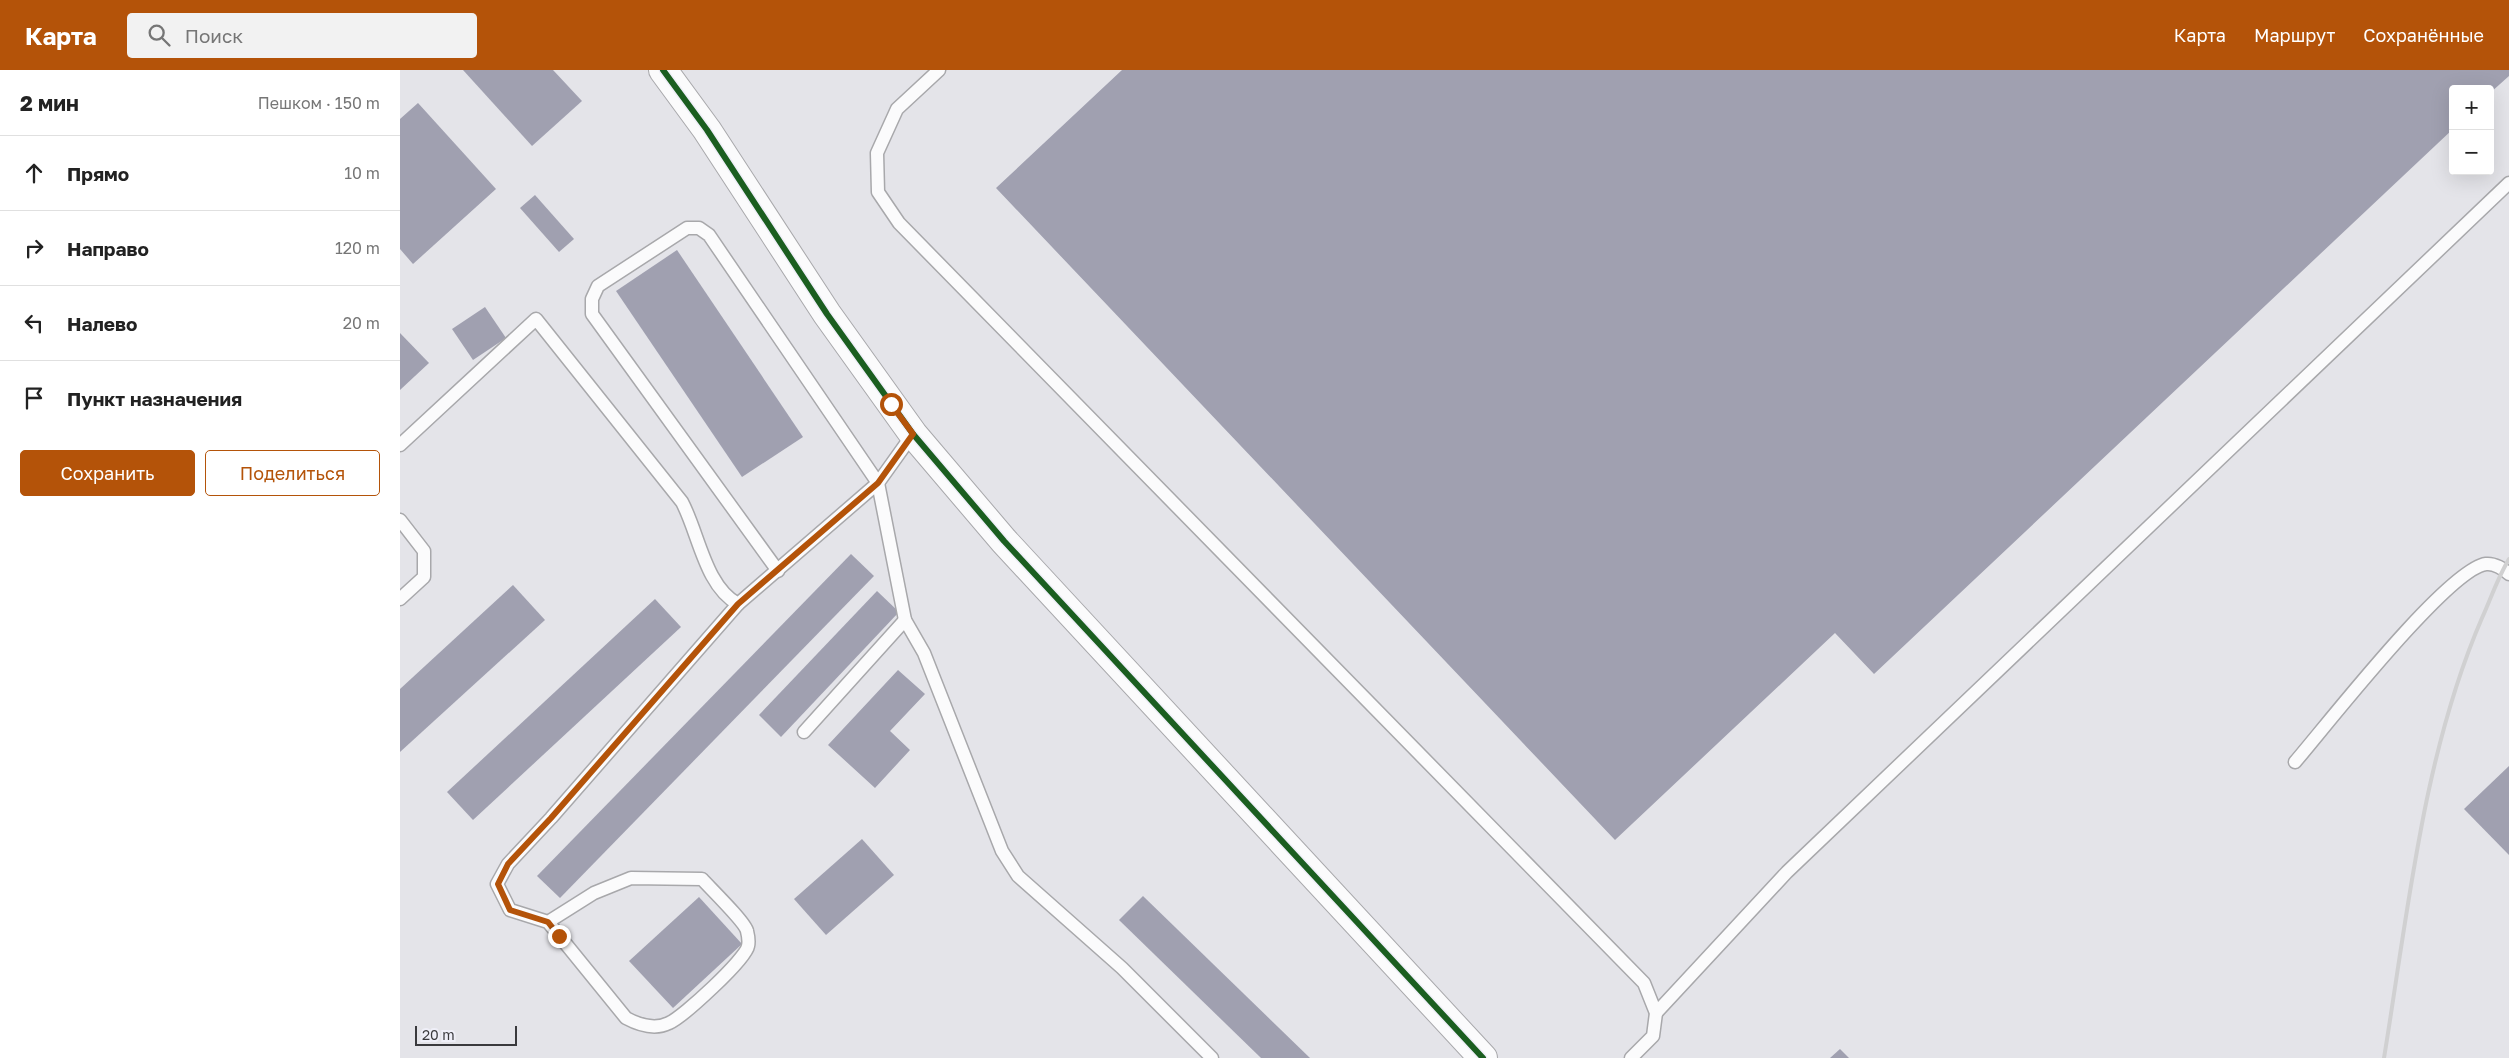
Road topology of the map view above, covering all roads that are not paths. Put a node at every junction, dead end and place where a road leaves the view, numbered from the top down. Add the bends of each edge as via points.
1 (663, 70) edge
2 (939, 70) edge
3 (2509, 183) edge
4 (913, 434) junction
5 (400, 445) edge
6 (878, 483) junction
7 (400, 520) edge
8 (2507, 570) edge
9 (778, 571) junction
10 (400, 600) edge
11 (738, 604) junction
12 (905, 620) junction
13 (804, 732) dead end
14 (2295, 762) dead end
15 (548, 922) junction
16 (1656, 1013) junction
17 (1212, 1058) edge
18 (1483, 1058) edge
19 (1631, 1058) edge

1 - 4 street via 707,130 826,314
2 - 16 lane via 897,109 876,153 878,192 899,222 1644,983
3 - 16 lane via 1787,872
4 - 6 lane
4 - 18 street via 1004,541
5 - 11 lane via 536,319 682,502 693,522 708,568 728,598
6 - 9 lane
6 - 9 lane via 709,235 699,228 687,228 598,286 592,299 592,314
6 - 12 lane
7 - 10 lane via 424,551 424,577
8 - 14 lane via 2486,563 2467,571 2433,601
9 - 11 lane
11 - 15 lane via 508,864 498,884 510,910
12 - 13 lane
12 - 17 lane via 924,654 1002,851 1018,876 1122,968
15 - 15 lane via 626,1018 652,1027 669,1023 695,1004 739,960 748,946 747,928 702,879 631,878 594,893
16 - 19 lane via 1653,1036

